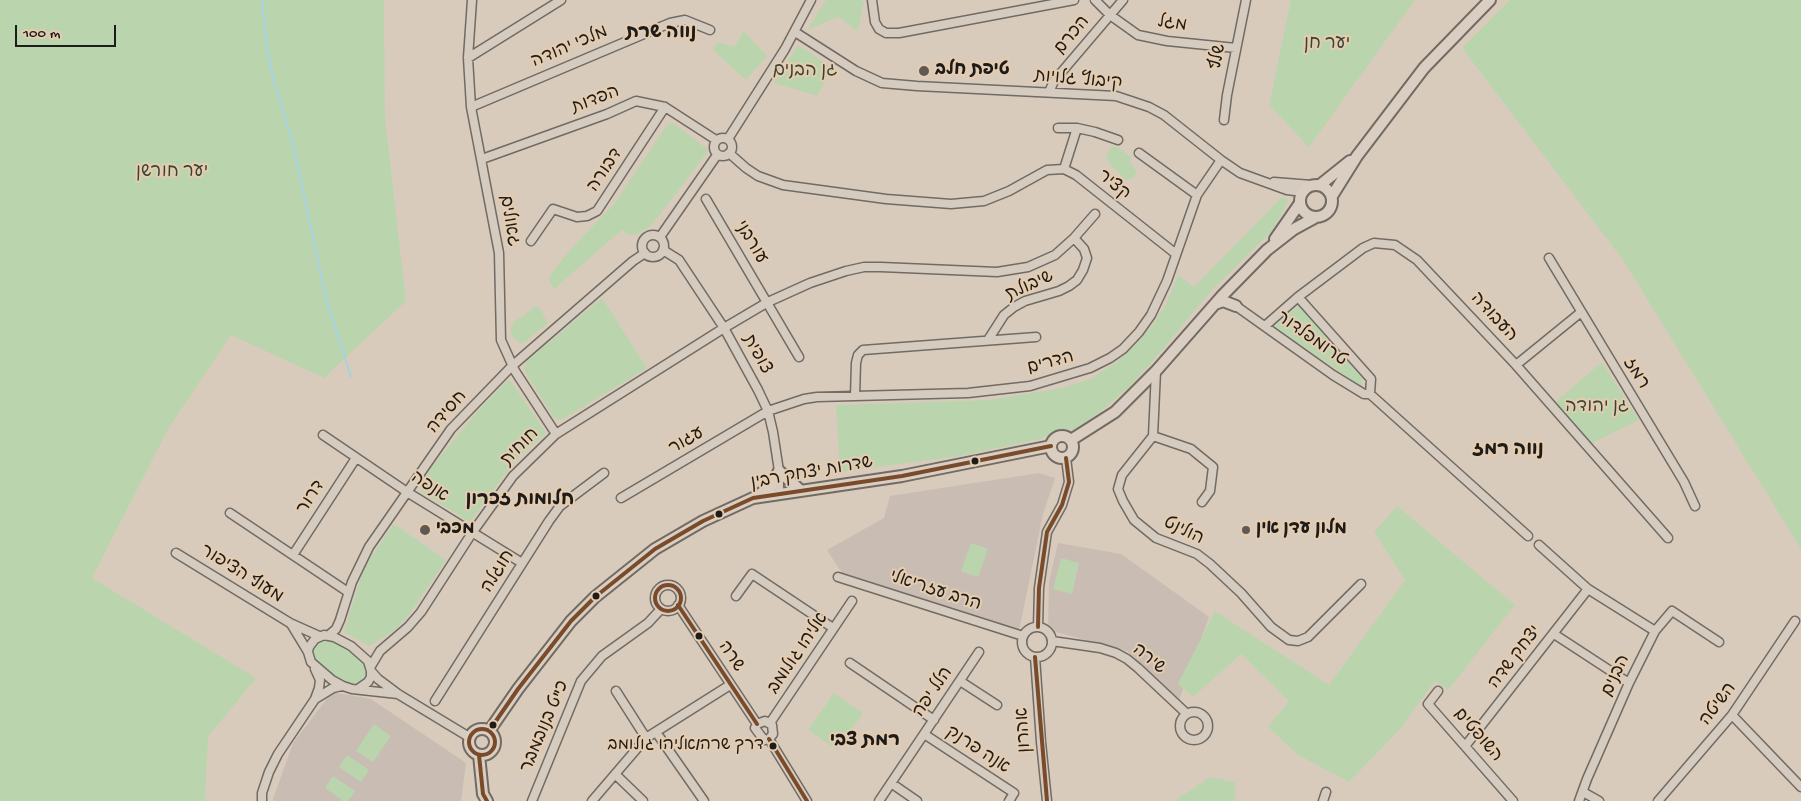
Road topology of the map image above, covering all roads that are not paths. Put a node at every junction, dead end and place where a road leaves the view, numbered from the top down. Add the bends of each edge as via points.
1 (472, 0) edge
2 (562, 0) edge
3 (811, 0) edge
4 (872, 0) edge
5 (1074, 0) edge
6 (1095, 0) edge
7 (1123, 0) edge
8 (1246, 0) edge
9 (1490, 0) edge
10 (548, 3) edge
11 (1110, 14) junction
12 (710, 30) dead end
13 (795, 32) junction
14 (1236, 48) junction
15 (468, 58) junction
16 (1048, 92) junction
17 (471, 106) junction
18 (665, 107) junction
19 (1224, 120) dead end
20 (1058, 128) dead end
21 (1076, 128) junction
22 (728, 139) junction
23 (716, 140) junction
24 (1118, 140) dead end
25 (729, 153) junction
26 (1139, 154) dead end
27 (717, 155) junction
28 (1357, 156) junction
29 (482, 160) junction
30 (1221, 160) junction
31 (1064, 169) junction
32 (1260, 180) junction
33 (1316, 185) junction
34 (1303, 192) junction
35 (1196, 195) junction
36 (1332, 196) junction
37 (706, 199) dead end
38 (1300, 203) junction
39 (1094, 214) dead end
40 (1316, 217) junction
41 (660, 237) junction
42 (1074, 238) junction
43 (531, 241) dead end
44 (663, 250) junction
45 (1267, 250) junction
46 (645, 253) junction
47 (1176, 254) junction
48 (1549, 258) dead end
49 (1232, 286) junction
50 (1298, 297) junction
51 (768, 302) junction
52 (1215, 304) junction
53 (1236, 306) junction
54 (1580, 313) junction
55 (1265, 326) junction
56 (724, 328) junction
57 (1036, 337) dead end
58 (988, 340) junction
59 (799, 357) dead end
60 (1516, 365) junction
61 (512, 366) junction
62 (1156, 371) junction
63 (1370, 394) junction
64 (855, 396) junction
65 (768, 412) junction
66 (556, 434) junction
67 (323, 435) dead end
68 (1153, 436) junction
69 (1072, 440) junction
70 (1051, 446) junction
71 (356, 458) junction
72 (1066, 458) junction
73 (779, 471) junction
74 (604, 473) dead end
75 (800, 490) junction
76 (407, 492) junction
77 (779, 494) junction
78 (620, 498) dead end
79 (753, 498) junction
80 (1202, 502) dead end
81 (1696, 506) dead end
82 (230, 513) dead end
83 (472, 533) junction
84 (1528, 536) dead end
85 (1668, 538) dead end
86 (1538, 545) dead end
87 (176, 553) dead end
88 (293, 555) junction
89 (522, 563) junction
90 (838, 577) dead end
91 (1362, 584) dead end
92 (1588, 589) junction
93 (348, 592) junction
94 (736, 596) dead end
95 (852, 602) dead end
96 (678, 605) junction
97 (661, 609) junction
98 (1795, 621) dead end
99 (290, 623) junction
100 (1038, 627) junction
101 (833, 628) junction
102 (1655, 631) junction
103 (1554, 634) junction
104 (330, 635) junction
105 (319, 636) junction
106 (1023, 636) junction
107 (1052, 641) junction
108 (1719, 642) dead end
109 (308, 652) junction
110 (979, 652) dead end
111 (1035, 657) junction
112 (850, 663) dead end
113 (314, 666) junction
114 (371, 668) junction
115 (960, 681) junction
116 (1629, 683) junction
117 (730, 685) junction
118 (343, 686) junction
119 (358, 689) junction
120 (616, 691) dead end
121 (1438, 691) dead end
122 (398, 694) junction
123 (315, 698) junction
124 (435, 701) dead end
125 (997, 705) dead end
126 (1187, 714) dead end
127 (1732, 715) junction
128 (934, 720) junction
129 (770, 723) junction
130 (757, 724) junction
131 (489, 731) junction
132 (656, 732) junction
133 (924, 734) junction
134 (470, 737) junction
135 (646, 738) junction
136 (769, 739) junction
137 (1466, 745) junction
138 (479, 755) junction
139 (615, 774) junction
140 (891, 783) junction
141 (1801, 787) edge
142 (1326, 792) dead end
143 (1583, 792) junction
144 (806, 800) edge
145 (262, 801) edge
146 (487, 801) edge
147 (532, 801) edge
148 (592, 801) edge
149 (643, 801) edge
150 (704, 801) edge
151 (879, 801) edge
152 (917, 801) edge
153 (1009, 801) edge
154 (1047, 801) edge
155 (1323, 801) edge
156 (1513, 801) edge
157 (1579, 801) edge
158 (1599, 801) edge
159 (1658, 801) edge

1 - 15 street, גאולים
2 - 10 street
3 - 13 street
4 - 5 street via 875,22 886,33
6 - 11 street, מגל
7 - 11 street, הכרם
8 - 14 street, שלף
9 - 28 main road via 1424,68
10 - 15 street
11 - 14 street, מגל via 1138,35
11 - 16 street, הכרם
12 - 17 street, מלכי יהודה via 685,20 670,23
13 - 16 street, קיבוץ גלויות via 856,71 882,83
13 - 22 street
14 - 19 street, שלף
15 - 17 street, גאולים
16 - 30 street, קיבוץ גלויות via 1116,96 1150,107 1164,114
17 - 29 street, גאולים
18 - 23 street, הפדות
18 - 29 street, הפדות via 636,102
18 - 43 street, דבורה via 597,211 577,217 553,209
20 - 21 street
21 - 24 street
21 - 31 street
22 - 23 street
22 - 25 street via 732,147
23 - 27 street via 713,146
25 - 27 street
25 - 31 street via 758,176 783,185 950,204 984,201 1010,191 1047,170
26 - 35 street
27 - 41 street
28 - 33 main road
28 - 36 main road
29 - 61 street, גאולים via 499,253 501,340
30 - 32 street, קיבוץ גלויות via 1240,173
30 - 35 street, הדרים
31 - 47 street, קציר
32 - 33 street, קיבוץ גלויות
32 - 34 street, קיבוץ גלויות
33 - 34 main road
33 - 36 main road via 1327,189
34 - 38 main road
35 - 47 street, הדרים
36 - 40 main road via 1330,209
37 - 51 street, עורבני
38 - 40 main road via 1305,213
38 - 45 main road
39 - 42 street
40 - 45 main road
41 - 44 street
41 - 46 street via 652,235 646,238 642,244
42 - 51 street via 1055,255 1028,267 997,272 864,268 830,275
42 - 58 street, שיבולת via 1087,258 1077,280 1064,289 1014,307 1004,315
44 - 46 street via 654,257
44 - 56 street, צופית via 679,260
45 - 49 main road
46 - 61 street, חסידה
47 - 64 street, הדרים via 1162,296 1139,332 1110,358 1090,368 1052,381 1020,387 968,393
48 - 54 street, רמז
49 - 52 main road
49 - 53 main road
50 - 55 street, העבודה
50 - 60 street, העבודה via 1363,248 1374,243 1395,245 1417,260
50 - 63 street, טרומפלדור via 1371,379
51 - 56 street
51 - 59 street, עורבני
52 - 53 main road via 1223,301
52 - 62 main road
53 - 55 street, טרומפלדור
54 - 60 street
54 - 81 street, רמז
55 - 63 street, טרומפלדור via 1333,375 1364,394
56 - 65 street, צופית
56 - 66 street, חוחית
57 - 58 street
58 - 64 street via 863,350 856,363
60 - 85 street, העבודה
61 - 66 street, גאולים
61 - 76 street, חסידה via 451,429
62 - 68 street
62 - 69 main road via 1115,412
63 - 84 street, טרומפלדור
64 - 65 street, הדרים via 817,396
65 - 73 street, צופית
65 - 78 street, עגור
66 - 83 street, חוחית via 513,476
67 - 71 street, אנפה
68 - 80 street via 1191,449 1213,468 1210,491
68 - 91 street, הולינט via 1122,475 1118,490 1130,514 1156,538 1196,554 1210,564 1271,627 1289,640 1308,637
69 - 70 main road via 1061,436 1054,439
69 - 72 main road via 1073,450
70 - 72 main road via 1055,456
70 - 75 main road, שדרות יצחק רבין via 902,476
71 - 76 street, אנפה
71 - 88 street, דרור
72 - 100 street via 1069,482 1047,532 1039,588
73 - 75 main road
73 - 77 street, צופית
73 - 79 main road via 771,486
74 - 89 street, חוגלה via 560,506
75 - 77 main road, שדרות יצחק רבין
76 - 83 street, אנפה
76 - 93 street, חסידה via 369,547
77 - 79 main road, שדרות יצחק רבין
79 - 131 main road, שדרות יצחק רבין via 703,521 655,549 595,597 571,621
82 - 88 street
83 - 89 street, אנפה
83 - 114 street, חוחית via 421,612 380,651
86 - 92 street
87 - 99 street, מעוף הציפור
88 - 93 street
89 - 124 street, חוגלה
90 - 106 street, הרב עזריאלי
92 - 102 street
92 - 103 street, יצחק שדה
93 - 104 street, חסידה via 338,624
94 - 101 street via 752,574
95 - 101 street, אליהו גולומב
96 - 97 street via 668,611
96 - 97 street via 680,593 665,585 656,593 656,602
96 - 117 street, שרה
97 - 147 street, כ"ט בנובמבר via 648,623 602,656 581,681
98 - 127 street, השיטה
99 - 105 street, מעוף הציפור
99 - 109 street, מעוף הציפור
100 - 106 street via 1029,629
100 - 107 street via 1049,633
101 - 129 street, אליהו גולומב
102 - 108 street, הבנים via 1672,611
102 - 116 street, הבנים
103 - 116 street
103 - 137 street, יצחק שדה
104 - 105 street
104 - 114 street via 351,646
105 - 109 street
106 - 111 street via 1024,650
107 - 111 street via 1045,654
107 - 126 street, שירה via 1116,653 1138,668
109 - 113 street
110 - 115 street, הלל יפה
111 - 154 street, אהרון
112 - 128 street
113 - 118 street
113 - 123 street via 320,680
114 - 119 street via 368,682
114 - 122 street via 378,679
115 - 125 street
115 - 128 street, הלל יפה
116 - 143 street, הבנים
117 - 130 street, שרה
117 - 132 street
118 - 119 street
118 - 123 street
119 - 122 street
120 - 135 street
121 - 137 street, השופטים via 1428,704
122 - 134 street
123 - 145 street via 275,760
127 - 141 street
127 - 159 street, השיטה
128 - 133 street, הלל יפה
129 - 130 street
129 - 136 street via 774,731
130 - 136 street via 755,728 764,740
131 - 134 main road via 476,730
131 - 138 main road via 495,737 494,750 487,755
132 - 135 street
132 - 150 street
133 - 140 street, הלל יפה
133 - 153 street, אנה פרנק via 1014,793
134 - 138 main road via 471,750
135 - 139 street
136 - 144 street
137 - 156 street, השופטים
138 - 146 main road via 483,794
139 - 148 street
139 - 149 street
140 - 151 street, הלל יפה
140 - 152 street
142 - 155 street
143 - 157 street
143 - 158 street

